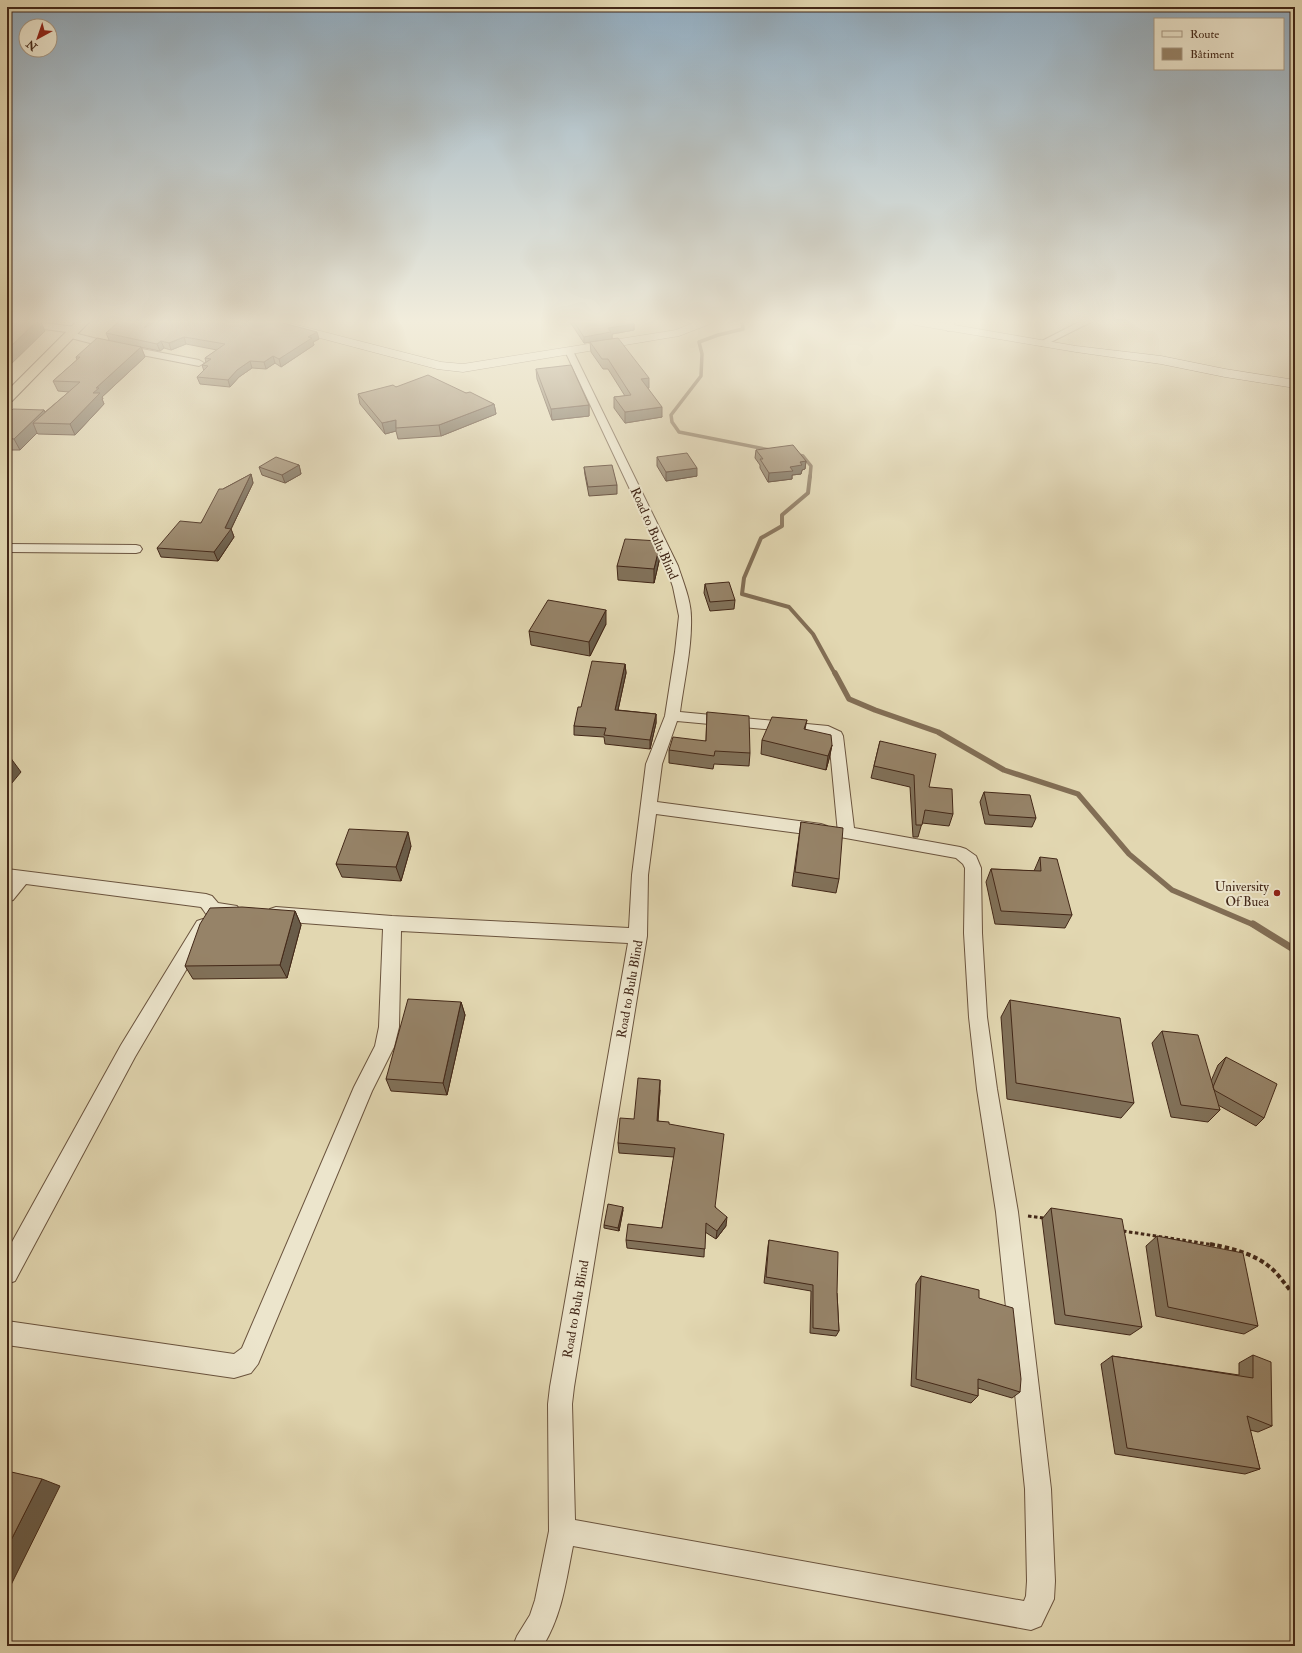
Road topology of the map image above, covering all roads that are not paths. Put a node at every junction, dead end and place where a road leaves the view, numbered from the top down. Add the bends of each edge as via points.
1 (592, 399) edge
2 (7, 548) edge
3 (136, 548) dead end
4 (672, 716) junction
5 (648, 807) junction
6 (846, 833) junction
7 (14, 877) edge
8 (7, 895) edge
9 (213, 910) junction
10 (392, 923) junction
11 (638, 936) junction
12 (7, 1273) edge
13 (7, 1333) edge
14 (562, 1531) junction
15 (527, 1646) edge

1 - 4 street, Road to Bulu Blind via 672,566 679,587 685,616
2 - 3 street
4 - 5 street, Road to Bulu Blind via 654,764
4 - 6 street via 824,729 831,732 836,736
5 - 6 street
5 - 11 street, Road to Bulu Blind via 640,875
6 - 14 street via 960,853 970,860 973,868 973,934 978,1017 1007,1212 1038,1489 1040,1599 1031,1616
7 - 8 street
7 - 9 street via 206,901
9 - 10 street
9 - 12 street via 128,1051
10 - 11 street
10 - 13 street via 389,1027 384,1047 364,1087 250,1356 242,1364 234,1366
11 - 14 street, Road to Bulu Blind via 562,1387
14 - 15 street, Road to Bulu Blind via 542,1622

